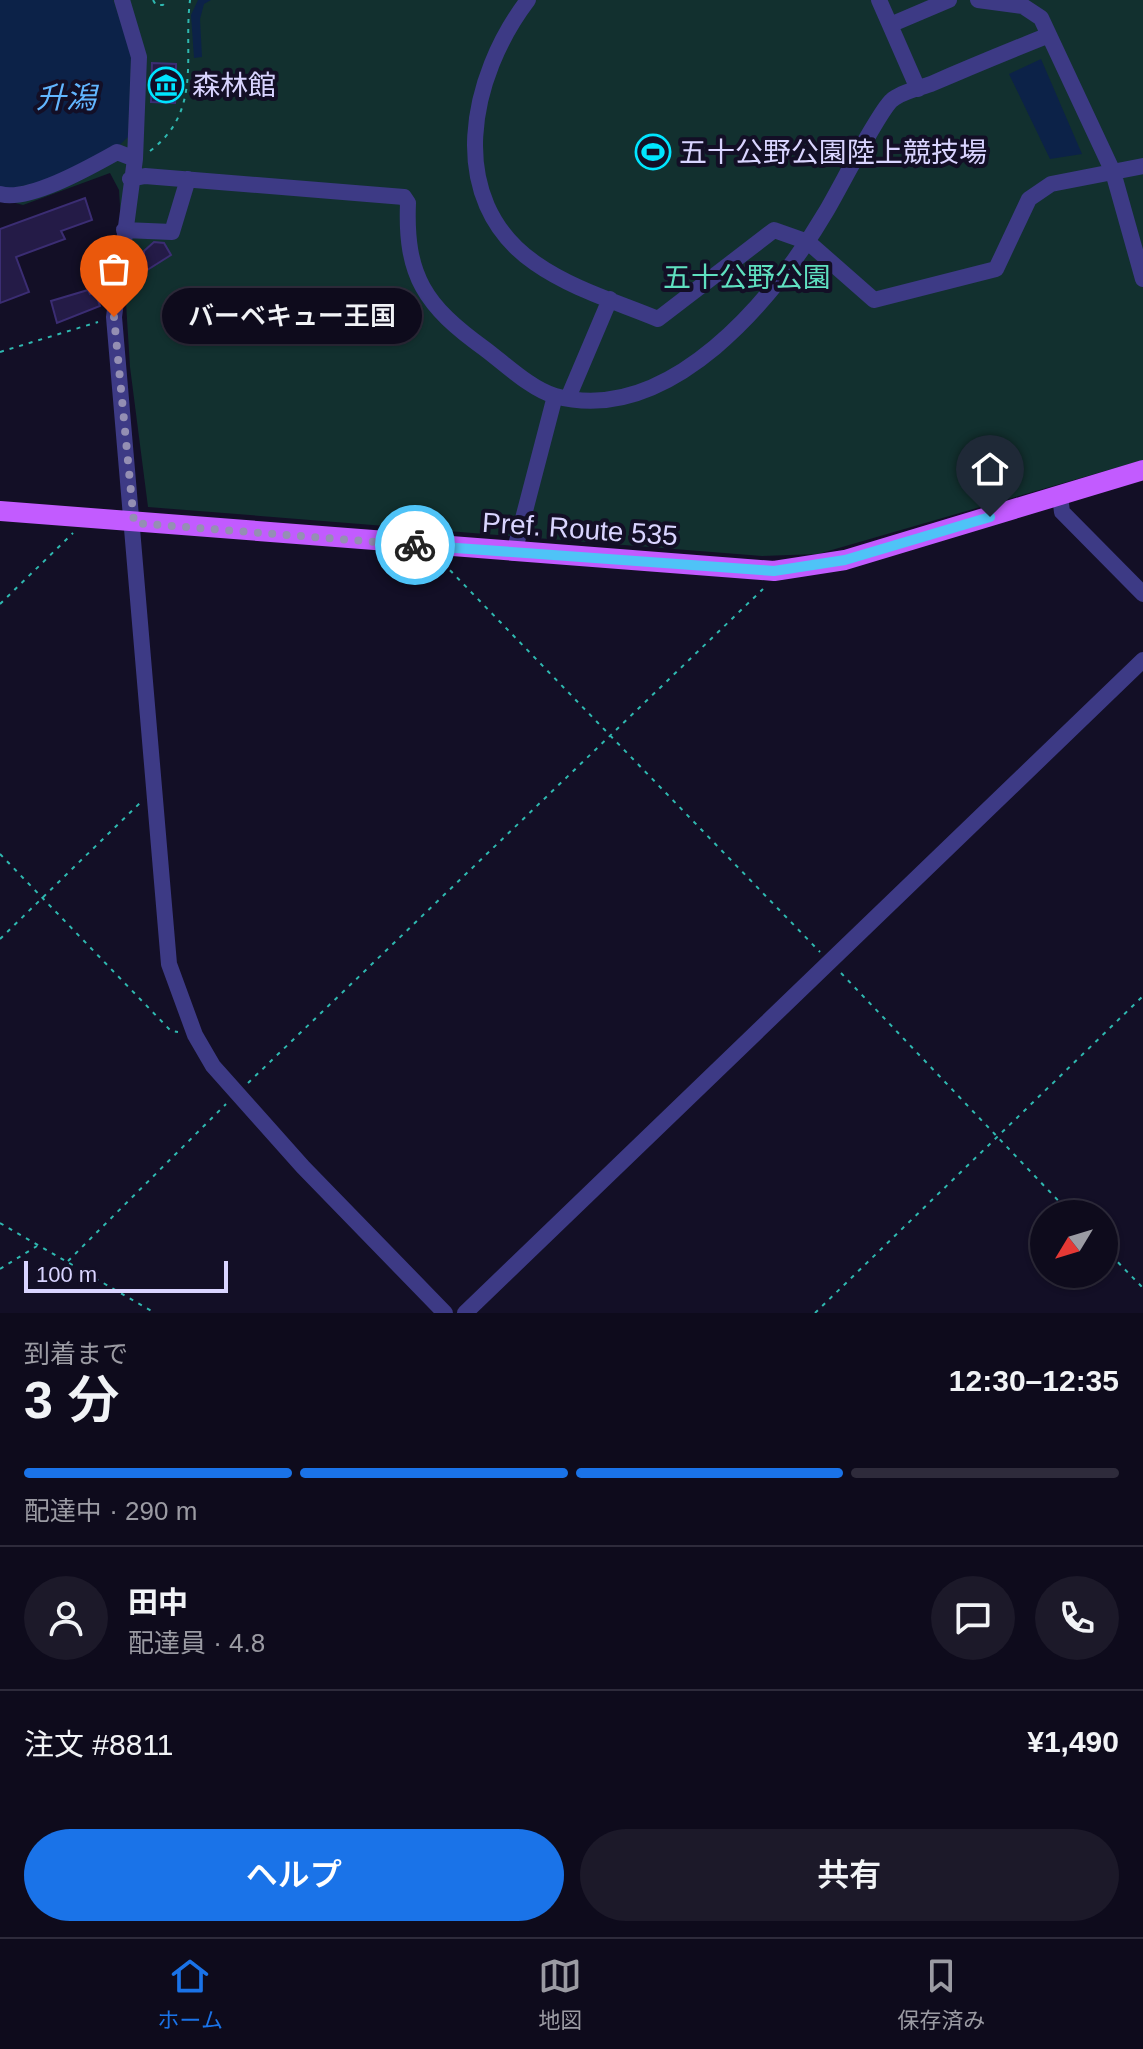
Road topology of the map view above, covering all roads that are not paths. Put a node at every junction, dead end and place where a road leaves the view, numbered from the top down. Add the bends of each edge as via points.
1 (122, 0) edge
2 (528, 0) edge
3 (879, 0) edge
4 (949, 0) edge
5 (978, 0) edge
6 (1029, 3) edge
7 (890, 25) junction
8 (1049, 35) junction
9 (918, 89) junction
10 (135, 159) junction
11 (1143, 166) edge
12 (1113, 172) junction
13 (130, 179) junction
14 (188, 179) junction
15 (0, 194) edge
16 (124, 230) junction
17 (808, 242) junction
18 (1143, 279) edge
19 (610, 299) junction
20 (562, 397) junction
21 (1143, 470) edge
22 (1060, 496) junction
23 (0, 511) edge
24 (134, 523) junction
25 (514, 553) junction
26 (1143, 594) edge
27 (1143, 660) edge
28 (445, 1313) edge
29 (465, 1313) edge

1 - 10 street via 139,57
2 - 19 street via 504,31 486,73 474,135 476,170 503,231 532,261
3 - 7 street
4 - 7 street
5 - 6 street
6 - 8 street
7 - 9 street
8 - 9 street
8 - 12 street
9 - 17 street via 891,100
10 - 13 street
10 - 15 street via 117,152 12,198
11 - 12 street
12 - 17 street via 1051,184 1029,199 996,269 874,300
12 - 18 street
13 - 14 street
13 - 16 street
14 - 16 street via 172,232
14 - 20 street via 404,197 410,264 434,303 465,335
16 - 24 street via 114,317
17 - 19 street via 774,230 658,319
17 - 20 street via 769,291 695,365 626,396 594,403
19 - 20 street
20 - 25 street
21 - 22 main road, Pref. Route 535
22 - 25 main road, Pref. Route 535 via 845,560 774,571
22 - 26 street via 1062,512
23 - 24 main road, Pref. Route 535
24 - 25 main road, Pref. Route 535
24 - 28 street via 169,964 195,1035 236,1095
27 - 29 street

